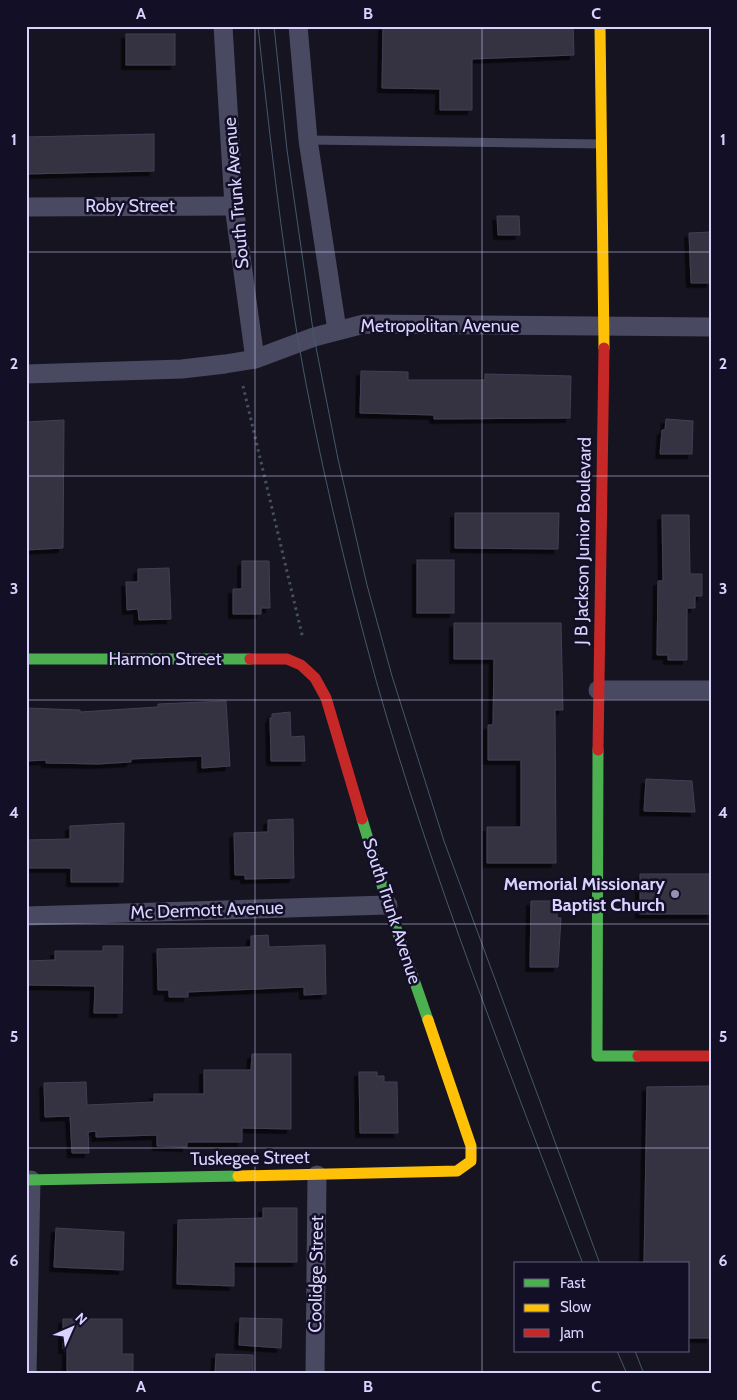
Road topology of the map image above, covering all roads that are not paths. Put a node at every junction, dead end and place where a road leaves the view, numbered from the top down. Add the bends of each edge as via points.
1 (223, 26) edge
2 (298, 26) edge
3 (600, 26) edge
4 (308, 140) junction
5 (601, 144) junction
6 (234, 206) junction
7 (26, 207) edge
8 (604, 326) junction
9 (711, 326) edge
10 (337, 330) junction
11 (255, 359) junction
12 (26, 374) edge
13 (26, 659) edge
14 (303, 665) joint
15 (598, 690) junction
16 (711, 690) edge
17 (388, 905) junction
18 (26, 916) edge
19 (711, 1056) edge
20 (471, 1161) joint
21 (317, 1175) junction
22 (28, 1180) edge
23 (27, 1374) edge
24 (315, 1374) edge

1 - 6 street, South Trunk Avenue
2 - 4 street
3 - 5 street, J B Jackson Junior Boulevard
4 - 5 lane
4 - 10 street
5 - 8 street, J B Jackson Junior Boulevard
6 - 7 street, Roby Street
6 - 11 street, South Trunk Avenue
8 - 9 street, Metropolitan Avenue
8 - 10 street, Metropolitan Avenue via 364,324
8 - 15 street, J B Jackson Junior Boulevard
10 - 11 street, Metropolitan Avenue
11 - 12 street, Metropolitan Avenue via 182,369
13 - 14 street, Harmon Street via 287,659
14 - 17 street, South Trunk Avenue via 318,680 326,698
15 - 16 street
15 - 19 street, J B Jackson Junior Boulevard via 598,1056
17 - 18 street, Mc Dermott Avenue
17 - 20 street, South Trunk Avenue via 470,1146
20 - 21 street, Tuskegee Street via 457,1170
21 - 22 street, Tuskegee Street
21 - 24 street, Coolidge Street
22 - 23 street

